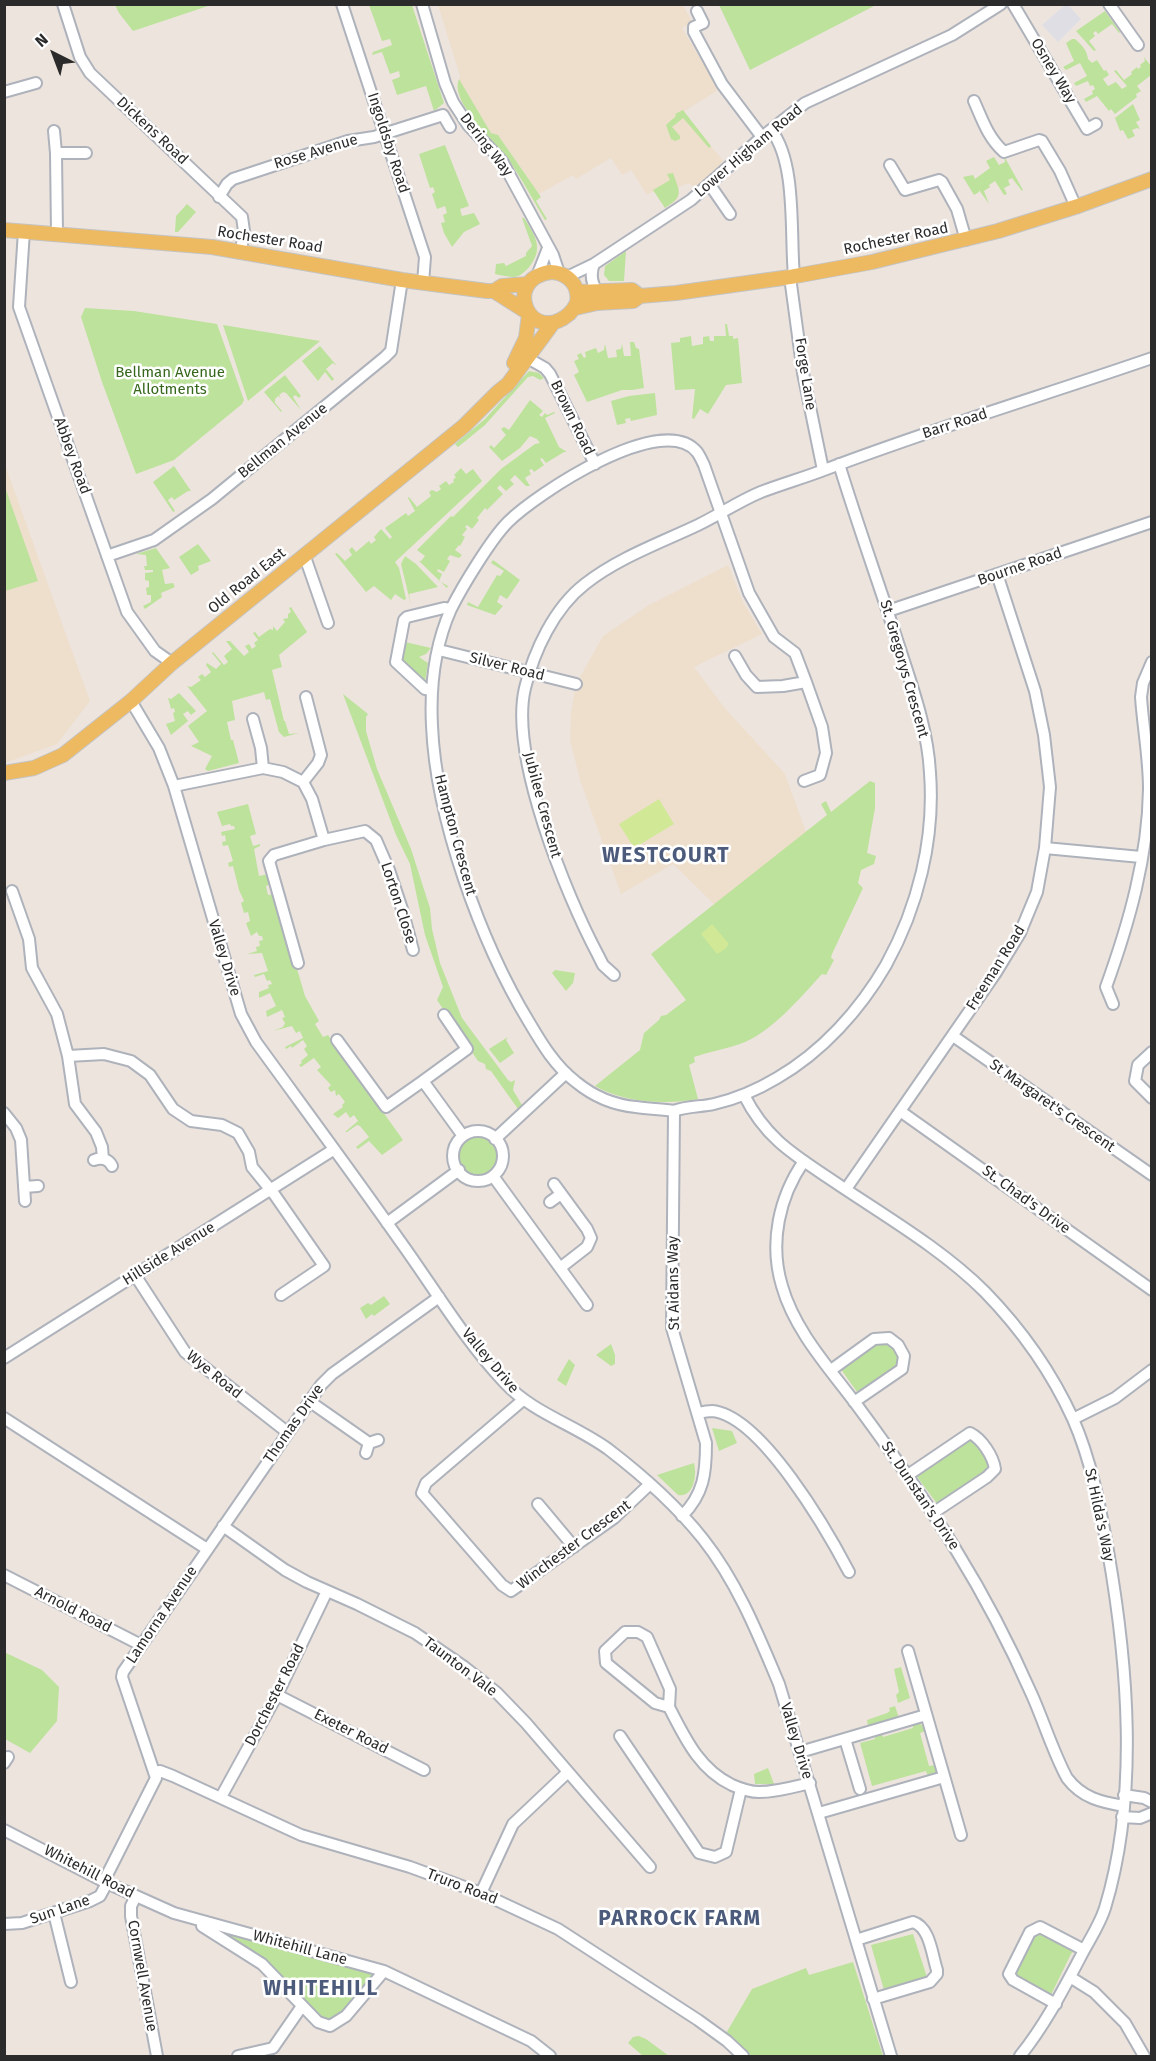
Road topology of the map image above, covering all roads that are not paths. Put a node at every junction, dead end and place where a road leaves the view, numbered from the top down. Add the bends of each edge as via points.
1 (63, 4) edge
2 (342, 4) edge
3 (422, 4) edge
4 (1001, 4) edge
5 (1013, 4) edge
6 (1108, 4) edge
7 (698, 11) dead end
8 (1138, 45) dead end
9 (30, 81) dead end
10 (4, 92) edge
11 (974, 101) dead end
12 (1096, 124) dead end
13 (450, 127) dead end
14 (771, 130) junction
15 (54, 131) dead end
16 (385, 134) junction
17 (762, 137) junction
18 (56, 153) junction
19 (86, 153) dead end
20 (890, 165) dead end
21 (1152, 179) edge
22 (710, 185) junction
23 (219, 197) junction
24 (1076, 207) junction
25 (730, 214) dead end
26 (4, 230) edge
27 (24, 231) junction
28 (57, 233) junction
29 (966, 240) junction
30 (548, 248) junction
31 (241, 251) junction
32 (593, 267) junction
33 (563, 275) junction
34 (792, 276) junction
35 (402, 280) junction
36 (532, 280) junction
37 (423, 283) junction
38 (494, 291) junction
39 (577, 291) junction
40 (598, 292) junction
41 (640, 296) junction
42 (575, 308) junction
43 (528, 313) junction
44 (553, 323) junction
45 (523, 356) junction
46 (1152, 358) edge
47 (595, 464) junction
48 (839, 464) junction
49 (823, 471) junction
50 (759, 493) joint
51 (720, 513) junction
52 (1152, 522) edge
53 (107, 556) junction
54 (305, 556) junction
55 (997, 574) junction
56 (451, 609) junction
57 (888, 611) junction
58 (328, 624) dead end
59 (439, 650) junction
60 (735, 656) dead end
61 (1152, 662) edge
62 (172, 663) junction
63 (530, 672) junction
64 (806, 681) junction
65 (576, 684) dead end
66 (432, 690) junction
67 (306, 697) dead end
68 (131, 701) junction
69 (253, 719) dead end
70 (263, 768) junction
71 (4, 773) edge
72 (804, 781) dead end
73 (303, 782) junction
74 (174, 786) junction
75 (1150, 788) edge
76 (324, 840) junction
77 (1045, 848) junction
78 (1141, 857) junction
79 (12, 891) dead end
80 (413, 950) dead end
81 (298, 963) dead end
82 (614, 975) dead end
83 (1113, 1004) dead end
84 (444, 1015) dead end
85 (953, 1036) junction
86 (337, 1040) dead end
87 (1152, 1052) edge
88 (68, 1056) junction
89 (566, 1074) junction
90 (423, 1081) junction
91 (744, 1095) junction
92 (1152, 1098) edge
93 (674, 1112) junction
94 (900, 1112) junction
95 (4, 1113) edge
96 (463, 1136) junction
97 (495, 1139) junction
98 (333, 1150) junction
99 (804, 1161) junction
100 (103, 1162) dead end
101 (459, 1170) junction
102 (1152, 1175) edge
103 (493, 1176) junction
104 (554, 1184) dead end
105 (38, 1186) dead end
106 (24, 1187) junction
107 (846, 1189) junction
108 (270, 1190) junction
109 (561, 1194) junction
110 (25, 1201) dead end
111 (550, 1202) dead end
112 (387, 1223) junction
113 (560, 1268) junction
114 (135, 1275) junction
115 (590, 1286) dead end
116 (1152, 1290) edge
117 (579, 1294) junction
118 (281, 1295) dead end
119 (439, 1297) junction
120 (587, 1305) dead end
121 (4, 1358) edge
122 (831, 1370) junction
123 (1152, 1370) edge
124 (523, 1400) junction
125 (309, 1401) junction
126 (854, 1402) junction
127 (699, 1413) junction
128 (4, 1418) edge
129 (1073, 1419) junction
130 (288, 1432) junction
131 (371, 1445) dead end
132 (908, 1475) junction
133 (650, 1484) junction
134 (538, 1504) dead end
135 (933, 1513) junction
136 (682, 1516) junction
137 (223, 1526) junction
138 (574, 1547) junction
139 (207, 1549) junction
140 (849, 1572) dead end
141 (4, 1575) edge
142 (327, 1591) junction
143 (141, 1645) junction
144 (908, 1651) dead end
145 (277, 1695) junction
146 (669, 1707) junction
147 (926, 1715) junction
148 (620, 1736) dead end
149 (845, 1738) junction
150 (800, 1752) junction
151 (424, 1770) dead end
152 (155, 1772) junction
153 (568, 1772) junction
154 (944, 1777) junction
155 (810, 1783) junction
156 (741, 1789) junction
157 (860, 1789) dead end
158 (221, 1797) junction
159 (1152, 1802) edge
160 (1124, 1806) junction
161 (819, 1813) junction
162 (1152, 1813) edge
163 (4, 1830) edge
164 (961, 1835) dead end
165 (720, 1855) junction
166 (733, 1863) dead end
167 (651, 1867) dead end
168 (106, 1882) junction
169 (481, 1893) junction
170 (136, 1896) junction
171 (54, 1913) junction
172 (174, 1913) joint
173 (191, 1919) junction
174 (4, 1924) edge
175 (856, 1940) junction
176 (1084, 1950) junction
177 (384, 1971) junction
178 (1070, 1977) junction
179 (71, 1982) dead end
180 (873, 1999) junction
181 (1056, 2004) junction
182 (302, 2006) junction
183 (274, 2052) edge
184 (157, 2056) edge
185 (238, 2056) edge
186 (550, 2056) edge
187 (743, 2056) edge
188 (891, 2056) edge
189 (1020, 2056) edge
190 (1144, 2056) edge

1 - 23 street, Dickens Road via 80,57 90,73
2 - 16 street, Ingoldsby Road
3 - 30 street, Dering Way via 453,102 468,125 502,161
4 - 14 street, Lower Higham Road via 952,35 815,97
5 - 12 street, Osney Way via 1087,129
6 - 8 street
7 - 17 street via 708,21 694,27 694,32 722,84
9 - 10 street
11 - 24 street via 995,144 1004,152 1042,141
13 - 16 street, Rose Avenue via 443,115
14 - 17 street, Lower Higham Road
14 - 34 street, Forge Lane via 782,149 788,172
15 - 18 street
16 - 23 street, Rose Avenue via 359,138 252,172 229,182
16 - 37 street, Ingoldsby Road via 425,257
17 - 22 street, Lower Higham Road
18 - 19 street
18 - 28 street
20 - 29 street via 906,190 942,182 957,209
21 - 24 main road, Rochester Road
22 - 25 street
22 - 32 street, Lower Higham Road
23 - 31 street, Dickens Road via 243,220
24 - 29 main road, Rochester Road
26 - 27 main road, Rochester Road
27 - 28 main road, Rochester Road
27 - 53 street, Abbey Road via 20,307
28 - 31 main road, Rochester Road
29 - 34 main road, Rochester Road
30 - 33 street, Dering Way
30 - 36 street
31 - 35 main road, Rochester Road
32 - 33 street, Lower Higham Road
32 - 39 street, Lower Higham Road
32 - 40 street via 592,281
33 - 36 main road via 550,272
33 - 39 main road
34 - 41 main road, Rochester Road
34 - 49 street, Forge Lane via 803,373
35 - 37 main road, Rochester Road
35 - 53 street, Bellman Avenue via 391,351 385,357 212,499 154,540
36 - 38 main road, Rochester Road
36 - 43 main road via 524,301
37 - 38 main road, Rochester Road
38 - 43 main road
39 - 40 main road, Rochester Road
39 - 42 main road
40 - 41 main road, Rochester Road via 632,290
41 - 42 main road, Rochester Road via 633,301
42 - 44 main road
43 - 44 main road
43 - 45 main road, Old Road East
44 - 45 main road, Old Road East
45 - 47 street, Brown Road via 545,368 551,376
45 - 54 main road, Old Road East via 508,384 464,426
46 - 48 street, Barr Road
47 - 51 street, Hampton Crescent via 633,446 657,441 684,444 697,452 704,465
47 - 56 street, Hampton Crescent via 551,489 507,522
48 - 49 street, Barr Road
48 - 57 street, St. Gregorys Crescent
49 - 50 street, Barr Road
50 - 51 street, Jubilee Crescent
51 - 63 street, Jubilee Crescent via 584,584 560,609
51 - 64 street, Hampton Crescent via 749,594 774,637 795,653
52 - 55 street, Bourne Road
53 - 62 street, Abbey Road via 129,615 156,653
54 - 58 street
54 - 62 main road, Old Road East
55 - 57 street, Bourne Road
55 - 77 street, Freeman Road via 1035,691 1044,735 1050,787
56 - 59 street, Hampton Crescent
56 - 66 street via 404,619 396,662 425,689
57 - 91 street, St. Gregorys Crescent via 918,708 930,773 930,820 915,898 883,970 840,1027 797,1066
59 - 63 street, Silver Road
59 - 66 street, Hampton Crescent
60 - 64 street via 757,687
61 - 75 street via 1140,696
62 - 68 main road, Old Road East
63 - 65 street, Silver Road
63 - 82 street, Jubilee Crescent via 524,690 523,727 539,807 577,912 603,965
64 - 72 street, Hampton Crescent via 822,727 826,753 820,775
66 - 89 street, Hampton Crescent via 438,772 462,873 493,954 520,1008
67 - 73 street via 321,755
68 - 71 main road, Old Road East via 63,755 34,768
68 - 74 street, Valley Drive via 159,748
69 - 70 street
70 - 73 street
70 - 74 street
73 - 76 street
74 - 98 street, Valley Drive via 241,1014 256,1042
75 - 78 street
76 - 80 street, Lorton Close via 364,831 376,840 392,878
76 - 81 street, Lorton Close via 274,855 269,861
77 - 78 street
77 - 85 street, Freeman Road via 1037,892 1020,933
78 - 83 street via 1128,924 1106,987
79 - 88 street via 29,939 32,968 57,1014
84 - 90 street via 467,1049
85 - 94 street, Freeman Road
85 - 102 street, St Margaret's Crescent
86 - 90 street via 386,1107
87 - 92 street via 1138,1065 1136,1081
88 - 100 street via 75,1104 96,1132
88 - 108 street via 104,1054 130,1061 150,1075 173,1109 191,1121 222,1125 238,1133 252,1167
89 - 93 street, St. Gregorys Crescent via 612,1102
89 - 97 street
90 - 96 street
91 - 93 street, St. Gregorys Crescent
91 - 99 street, St Hilda's Way via 774,1139
93 - 127 street, St Aidans Way via 672,1328
94 - 107 street, Freeman Road
94 - 116 street, St. Chad's Drive
95 - 106 street via 21,1138
96 - 97 street via 479,1131
96 - 101 street via 454,1154
97 - 103 street via 503,1157
98 - 108 street, Hillside Avenue
98 - 112 street, Valley Drive
99 - 107 street, St Hilda's Way
99 - 122 street, St. Dunstan's Drive via 780,1212 777,1266 791,1312
101 - 103 street via 473,1180
101 - 112 street
103 - 113 street
104 - 109 street
105 - 106 street
106 - 110 street
107 - 129 street, St Hilda's Way via 985,1292 1018,1330
108 - 114 street, Hillside Avenue
108 - 118 street via 327,1269
109 - 111 street
109 - 113 street via 591,1239 587,1247
112 - 119 street, Valley Drive
113 - 117 street
114 - 121 street, Hillside Avenue
114 - 130 street, Wye Road via 187,1354
115 - 117 street
117 - 120 street
119 - 124 street, Valley Drive via 486,1362
119 - 125 street, Thomas Drive via 327,1378
122 - 126 street, St. Dunstan's Drive
122 - 126 street via 874,1339 889,1338 898,1345 904,1356 902,1369
123 - 129 street via 1115,1398
124 - 133 street, Valley Drive via 606,1448
124 - 138 street, Winchester Crescent via 426,1483 422,1493 511,1591
125 - 130 street, Thomas Drive
125 - 131 street
126 - 132 street, St. Dunstan's Drive
127 - 136 street, St Aidans Way via 706,1443 702,1489
127 - 140 street via 712,1411 744,1425 786,1472
128 - 139 street
129 - 160 street, St Hilda's Way via 1100,1507 1119,1621 1125,1731
130 - 137 street, Thomas Drive
132 - 135 street, St. Dunstan's Drive
132 - 135 street via 970,1432 994,1460 995,1469 987,1477
133 - 136 street, Valley Drive
133 - 138 street, Winchester Crescent
134 - 138 street
135 - 160 street, St. Dunstan's Drive via 1010,1648 1067,1778 1087,1796
136 - 150 street, Valley Drive via 704,1540 755,1626 779,1684
137 - 139 street, Lamorna Avenue
137 - 142 street, Taunton Vale via 285,1570
139 - 143 street, Lamorna Avenue
141 - 143 street, Arnold Road
142 - 145 street, Dorchester Road
142 - 153 street, Taunton Vale via 415,1633 463,1666 497,1692
143 - 152 street, Lamorna Avenue via 122,1676
144 - 147 street
145 - 151 street, Exeter Road
145 - 158 street, Dorchester Road
146 - 146 street via 670,1689 647,1637 625,1632 605,1650 606,1663 655,1703
146 - 156 street via 700,1762
147 - 149 street
147 - 154 street
148 - 165 street via 697,1851
149 - 150 street
149 - 157 street
150 - 155 street, Valley Drive
152 - 158 street, Truro Road via 162,1771
152 - 168 street via 151,1790
153 - 167 street, Taunton Vale
153 - 169 street via 513,1824
154 - 161 street
154 - 164 street
155 - 156 street via 780,1791
155 - 161 street, Valley Drive
156 - 165 street
158 - 169 street, Truro Road via 301,1835
159 - 160 street, St. Dunstan's Drive via 1145,1798
160 - 162 street via 1140,1818
160 - 176 street, St Hilda's Way via 1104,1912
161 - 175 street, Valley Drive
163 - 168 street, Whitehill Road
165 - 166 street
168 - 170 street, Whitehill Road
168 - 171 street, Sun Lane via 100,1896
169 - 187 street, Truro Road via 558,1929 698,2020
170 - 172 street, Whitehill Road
170 - 184 street, Cornwell Avenue via 131,1916
171 - 174 street, Sun Lane
171 - 179 street
172 - 173 street, Whitehill Lane
173 - 177 street, Whitehill Lane
173 - 182 street via 262,1964
175 - 180 street, Valley Drive
175 - 180 street via 913,1922 924,1930 937,1970 930,1982
176 - 178 street, St Hilda's Way
176 - 181 street via 1040,1927 1030,1932 1009,1974
177 - 182 street via 346,2016 330,2026 318,2022
177 - 186 street, Whitehill Lane via 531,2041
178 - 181 street, St Hilda's Way
178 - 190 street via 1094,1992 1125,2023
180 - 188 street, Valley Drive
181 - 189 street, St Hilda's Way
182 - 183 street
183 - 185 street

